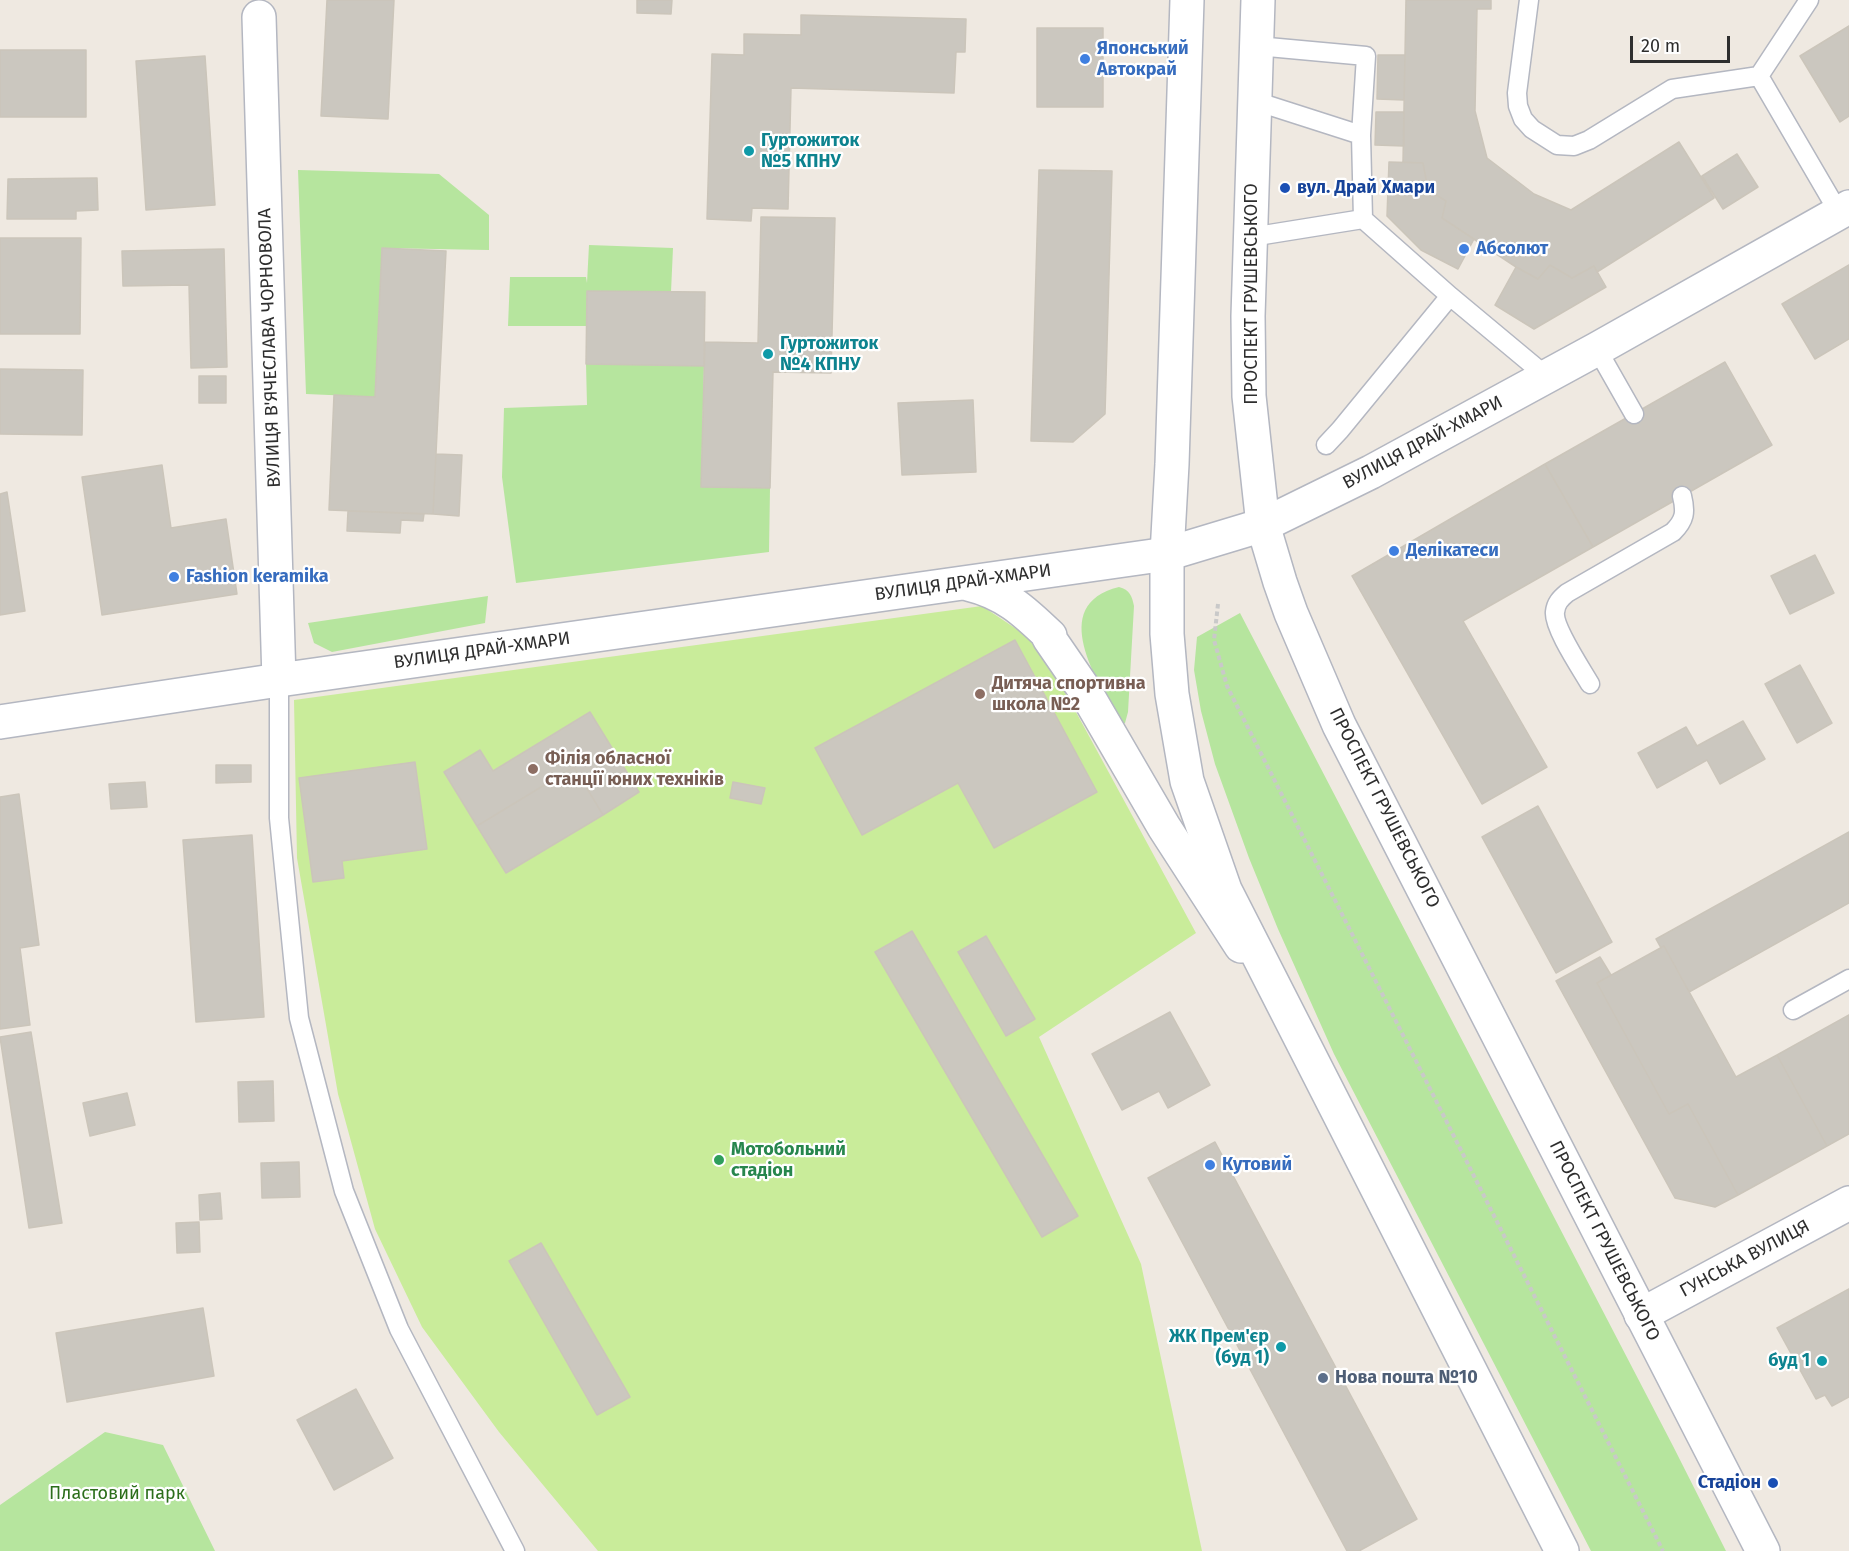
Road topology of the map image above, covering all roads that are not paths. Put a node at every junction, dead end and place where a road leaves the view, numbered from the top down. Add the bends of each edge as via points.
1 (1187, 0) edge
2 (1258, 0) edge
3 (1529, 0) edge
4 (1809, 0) edge
5 (260, 17) dead end
6 (1257, 46) junction
7 (1759, 76) junction
8 (1255, 101) junction
9 (1361, 135) junction
10 (1844, 210) edge
11 (1363, 219) junction
12 (1251, 237) junction
13 (1450, 296) junction
14 (1598, 349) junction
15 (1546, 376) junction
16 (1634, 414) dead end
17 (1326, 445) dead end
18 (1682, 496) dead end
19 (1263, 525) junction
20 (1167, 554) junction
21 (963, 583) junction
22 (279, 680) junction
23 (1590, 684) dead end
24 (0, 722) edge
25 (1849, 979) edge
26 (1793, 1010) dead end
27 (1302, 1041) junction
28 (1849, 1203) edge
29 (1641, 1315) junction
30 (515, 1551) edge
31 (1562, 1551) edge
32 (1763, 1551) edge

1 - 20 street
2 - 6 street, ПРОСПЕКТ ГРУШЕВСЬКОГО
3 - 7 lane via 1518,106 1532,129 1557,145 1574,146 1589,140 1672,89
4 - 7 lane
5 - 22 street, ВУЛИЦЯ В'ЯЧЕСЛАВА ЧОРНОВОЛА
6 - 8 street, ПРОСПЕКТ ГРУШЕВСЬКОГО
6 - 9 lane via 1366,56
7 - 10 lane
8 - 9 lane
8 - 12 street, ПРОСПЕКТ ГРУШЕВСЬКОГО
9 - 11 lane
10 - 14 street, ВУЛИЦЯ ДРАЙ-ХМАРИ
11 - 12 lane
11 - 13 lane
12 - 19 street, ПРОСПЕКТ ГРУШЕВСЬКОГО via 1250,396
13 - 15 lane
13 - 17 lane
14 - 15 street, ВУЛИЦЯ ДРАЙ-ХМАРИ
14 - 16 lane
15 - 19 street, ВУЛИЦЯ ДРАЙ-ХМАРИ via 1371,472
18 - 23 lane via 1682,523 1673,532 1557,602 1557,627
19 - 20 street, ВУЛИЦЯ ДРАЙ-ХМАРИ
19 - 29 street, ПРОСПЕКТ ГРУШЕВСЬКОГО via 1291,613 1339,724
20 - 21 street, ВУЛИЦЯ ДРАЙ-ХМАРИ
20 - 27 street via 1171,682 1187,781 1225,890
21 - 22 street, ВУЛИЦЯ ДРАЙ-ХМАРИ
21 - 27 street via 1002,596 1050,636 1170,837
22 - 24 street, ВУЛИЦЯ ДРАЙ-ХМАРИ
22 - 30 lane via 279,818 299,1018 341,1179 399,1329
25 - 26 lane
27 - 31 street
28 - 29 street, ГУНСЬКА ВУЛИЦЯ
29 - 32 street, ПРОСПЕКТ ГРУШЕВСЬКОГО

